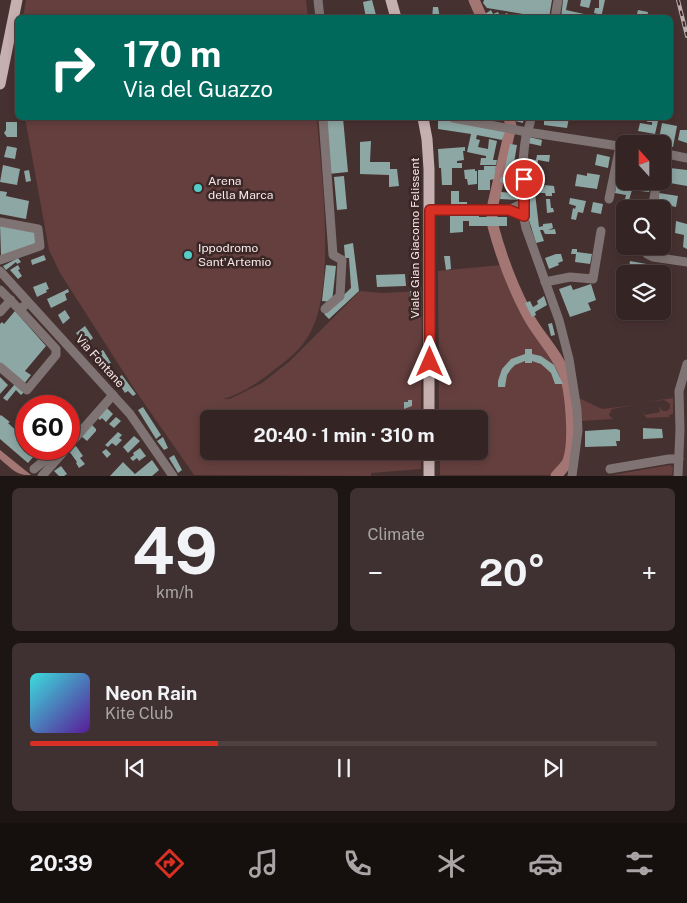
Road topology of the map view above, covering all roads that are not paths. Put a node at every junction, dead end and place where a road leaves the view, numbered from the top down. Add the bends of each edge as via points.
1 (17, 0) edge
2 (318, 0) edge
3 (391, 0) edge
4 (558, 0) edge
5 (320, 15) edge
6 (395, 15) edge
7 (556, 15) edge
8 (0, 84) edge
9 (323, 120) edge
10 (423, 120) edge
11 (464, 120) edge
12 (531, 120) edge
13 (528, 132) junction
14 (616, 146) edge
15 (671, 155) edge
16 (687, 158) edge
17 (616, 171) edge
18 (609, 199) dead end
19 (523, 203) junction
20 (430, 210) junction
21 (509, 210) junction
22 (524, 216) junction
23 (0, 222) edge
24 (600, 231) dead end
25 (649, 255) edge
26 (0, 260) edge
27 (687, 262) edge
28 (0, 270) edge
29 (545, 282) junction
30 (0, 289) edge
31 (11, 300) junction
32 (29, 302) junction
33 (325, 309) dead end
34 (20, 310) junction
35 (0, 312) edge
36 (70, 346) junction
37 (57, 352) junction
38 (687, 364) edge
39 (0, 367) edge
40 (113, 395) junction
41 (430, 410) edge
42 (80, 432) edge
43 (679, 459) junction
44 (46, 460) edge
45 (51, 460) edge
46 (429, 460) edge
47 (34, 468) dead end
48 (610, 469) dead end
49 (42, 476) edge
50 (173, 476) edge
51 (430, 476) edge
52 (572, 476) edge
53 (678, 476) edge

1 - 8 main road
2 - 5 street
3 - 6 main road
4 - 7 street
9 - 33 street via 333,255 342,260 340,296
10 - 20 main road, Viale Gian Giacomo Felissent
11 - 13 street
12 - 13 street
13 - 14 street
13 - 19 street
15 - 16 street
17 - 18 street
19 - 21 street
19 - 22 street
20 - 21 street
20 - 41 main road, Viale Gian Giacomo Felissent
21 - 22 street
22 - 29 street
23 - 26 street via 38,229 40,246
24 - 29 street via 593,279 570,277
25 - 27 street
28 - 32 street, Via Fontane
29 - 52 street via 567,349 577,410 578,431
30 - 31 street
31 - 34 street
31 - 35 street
32 - 34 street
32 - 36 street, Via Fontane
34 - 37 street
36 - 37 street
36 - 40 street, Via Fontane
37 - 39 street via 27,390
38 - 43 street via 679,391
40 - 42 street
40 - 50 street, Via Fontane
43 - 48 street
43 - 53 street
44 - 47 street
45 - 49 street
46 - 51 main road

